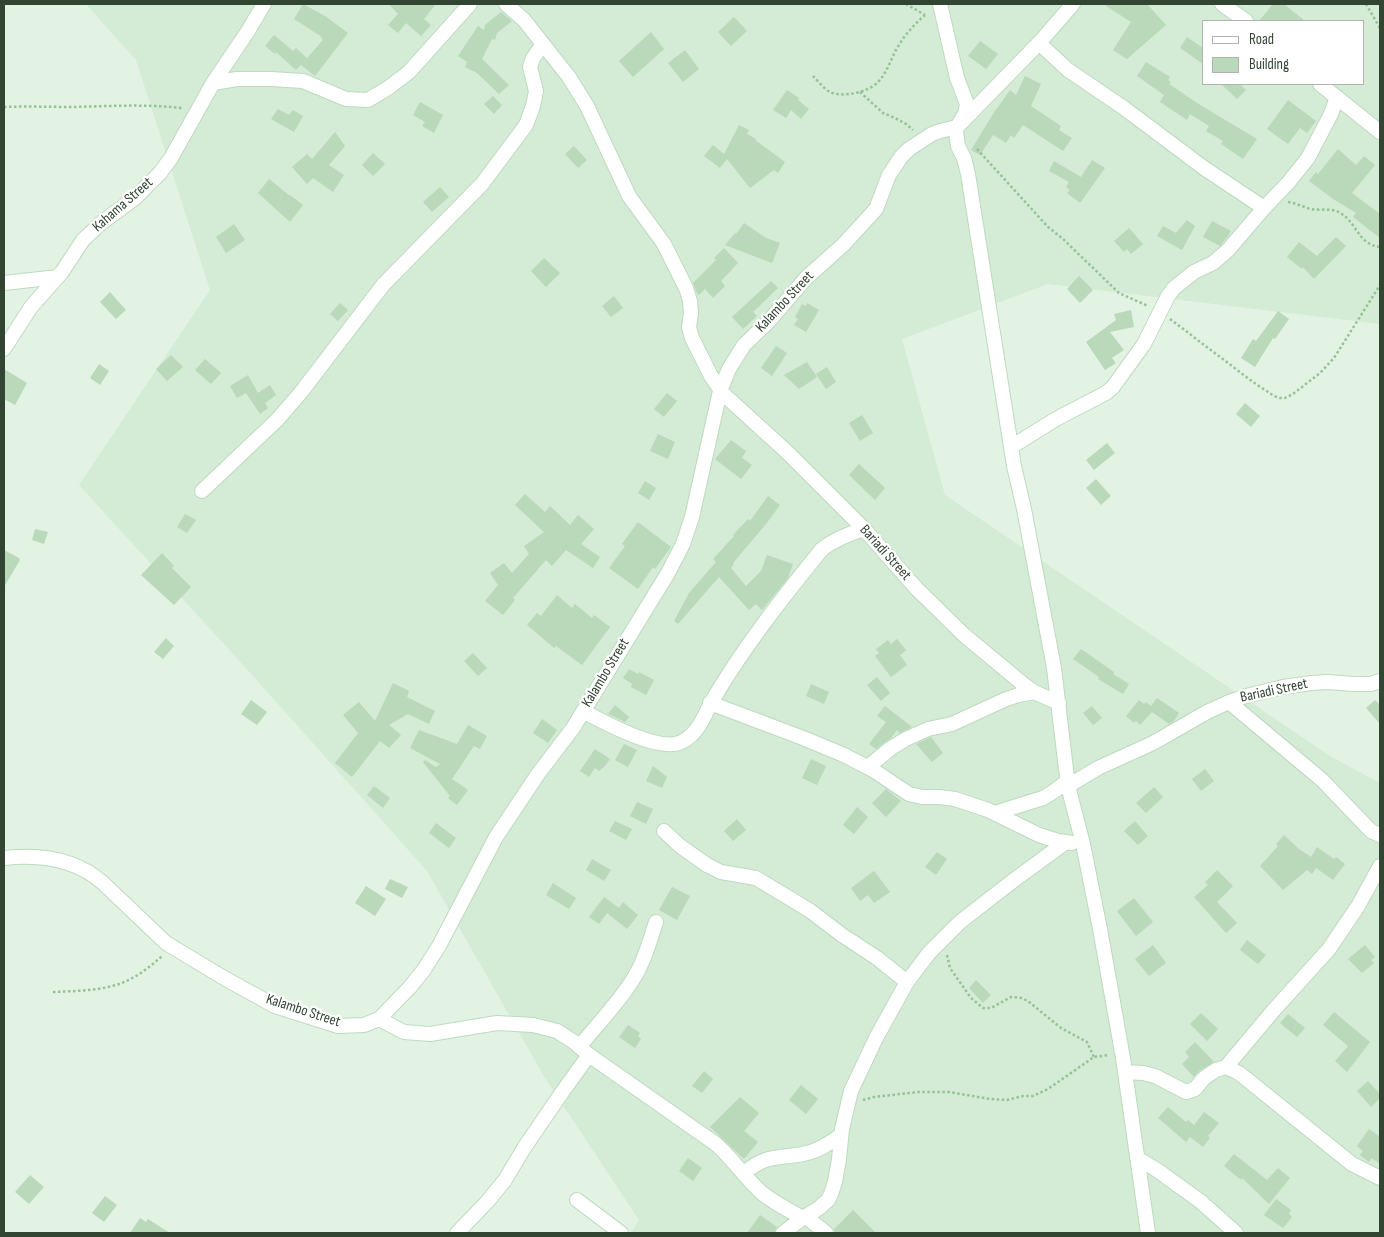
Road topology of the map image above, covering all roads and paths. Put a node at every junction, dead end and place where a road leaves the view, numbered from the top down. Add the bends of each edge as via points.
1 (264, 4) edge
2 (470, 4) edge
3 (506, 4) edge
4 (906, 4) edge
5 (940, 4) edge
6 (1073, 4) edge
7 (1222, 4) edge
8 (1366, 4) edge
9 (925, 15) junction
10 (1245, 20) edge
11 (945, 28) junction
12 (1380, 28) edge
13 (1039, 43) junction
14 (543, 44) junction
15 (813, 76) dead end
16 (213, 82) junction
17 (1321, 85) edge
18 (860, 92) junction
19 (1337, 97) junction
20 (4, 106) edge
21 (198, 110) junction
22 (957, 127) junction
23 (1380, 132) edge
24 (923, 139) junction
25 (1266, 205) junction
26 (1380, 247) edge
27 (58, 276) junction
28 (4, 283) edge
29 (4, 349) edge
30 (720, 390) junction
31 (1011, 447) junction
32 (202, 491) dead end
33 (864, 529) junction
34 (1380, 681) edge
35 (1034, 692) junction
36 (1228, 702) junction
37 (710, 703) junction
38 (1058, 703) junction
39 (583, 711) junction
40 (868, 767) junction
41 (1068, 783) junction
42 (995, 813) junction
43 (664, 831) dead end
44 (1380, 835) edge
45 (1066, 842) junction
46 (1082, 844) junction
47 (4, 858) edge
48 (1380, 866) edge
49 (656, 922) dead end
50 (943, 938) junction
51 (173, 946) junction
52 (907, 982) junction
53 (53, 992) dead end
54 (379, 1018) junction
55 (585, 1051) junction
56 (1094, 1057) junction
57 (1123, 1058) junction
58 (1226, 1067) junction
59 (1125, 1072) junction
60 (848, 1105) junction
61 (841, 1135) junction
62 (1137, 1158) junction
63 (744, 1173) junction
64 (1380, 1178) edge
65 (577, 1200) dead end
66 (804, 1217) junction
67 (457, 1233) edge
68 (621, 1233) edge
69 (783, 1233) edge
70 (826, 1233) edge
71 (1148, 1233) edge
72 (1236, 1233) edge

1 - 16 street, Kahama Street
2 - 16 street via 409,72 368,100 346,99 304,81 237,79
3 - 14 street, Bariadi Street
4 - 9 path
5 - 11 street
6 - 13 street, Kalambo Street
7 - 10 street
8 - 12 path
9 - 11 path
9 - 18 path via 898,46 878,83
11 - 22 street via 967,104 966,114
13 - 22 street, Kalambo Street
13 - 25 street via 1068,70 1204,168
14 - 30 street, Bariadi Street via 587,106 629,196 670,254 690,301 692,338
14 - 32 street via 530,67 536,91 526,125 482,184 383,285 277,420
15 - 18 path via 831,92
16 - 21 street, Kahama Street
17 - 19 street
18 - 24 path via 876,108 906,124
19 - 23 street
19 - 25 street via 1308,158
20 - 21 path via 158,105
21 - 27 street, Kahama Street via 160,173 83,240
22 - 24 street, Kalambo Street
22 - 31 street via 958,146 967,166
24 - 30 street, Kalambo Street via 888,175 876,209 744,344
25 - 26 path via 1284,202 1337,211 1368,244
25 - 31 street via 1228,250 1174,288 1141,349 1112,387
27 - 28 street
27 - 29 street, Kahama Street via 31,307
30 - 33 street, Bariadi Street
30 - 39 street, Kalambo Street via 683,544
31 - 38 street
33 - 35 street, Bariadi Street via 916,588 964,635
33 - 37 street via 838,538 822,549 733,666
34 - 36 street, Bariadi Street via 1372,684 1311,683
35 - 38 street, Bariadi Street
35 - 40 street via 1004,700 952,724 928,729 899,744
36 - 41 street, Bariadi Street via 1153,743
36 - 44 street via 1322,780 1371,831
37 - 39 street via 699,727 678,744 641,738
37 - 40 street
38 - 41 street
39 - 54 street, Kalambo Street via 496,837 423,971
40 - 42 street via 909,794 955,799
41 - 42 street, Bariadi Street via 1043,798
41 - 46 street
42 - 45 street via 1039,835
43 - 52 street via 707,865 721,872 756,878 809,910
45 - 46 street
45 - 50 street
46 - 57 street
47 - 51 street, Kalambo Street via 62,860 82,867
48 - 58 street via 1330,950
49 - 55 street via 636,974
50 - 52 street
50 - 56 path via 950,968 971,998 983,1008 991,1008 1010,997 1022,998 1060,1028 1087,1042
51 - 53 path via 153,964 117,985
51 - 54 street, Kalambo Street via 276,1006 338,1026 364,1025
52 - 60 street via 876,1038 851,1091
54 - 55 street via 404,1032 430,1034 497,1023 533,1025 557,1031
55 - 63 street via 716,1144
55 - 67 street via 505,1180
56 - 57 path
56 - 60 path via 1033,1096 990,1100 949,1092 918,1092 874,1097
57 - 59 street
58 - 59 street via 1216,1070 1186,1092 1155,1076
58 - 64 street via 1239,1073 1352,1164
59 - 62 street
60 - 61 street
61 - 63 street via 823,1148 768,1159
61 - 66 street via 831,1194 819,1208
62 - 71 street
62 - 72 street via 1200,1200
63 - 66 street via 763,1193
65 - 68 street
66 - 69 street
66 - 70 street

